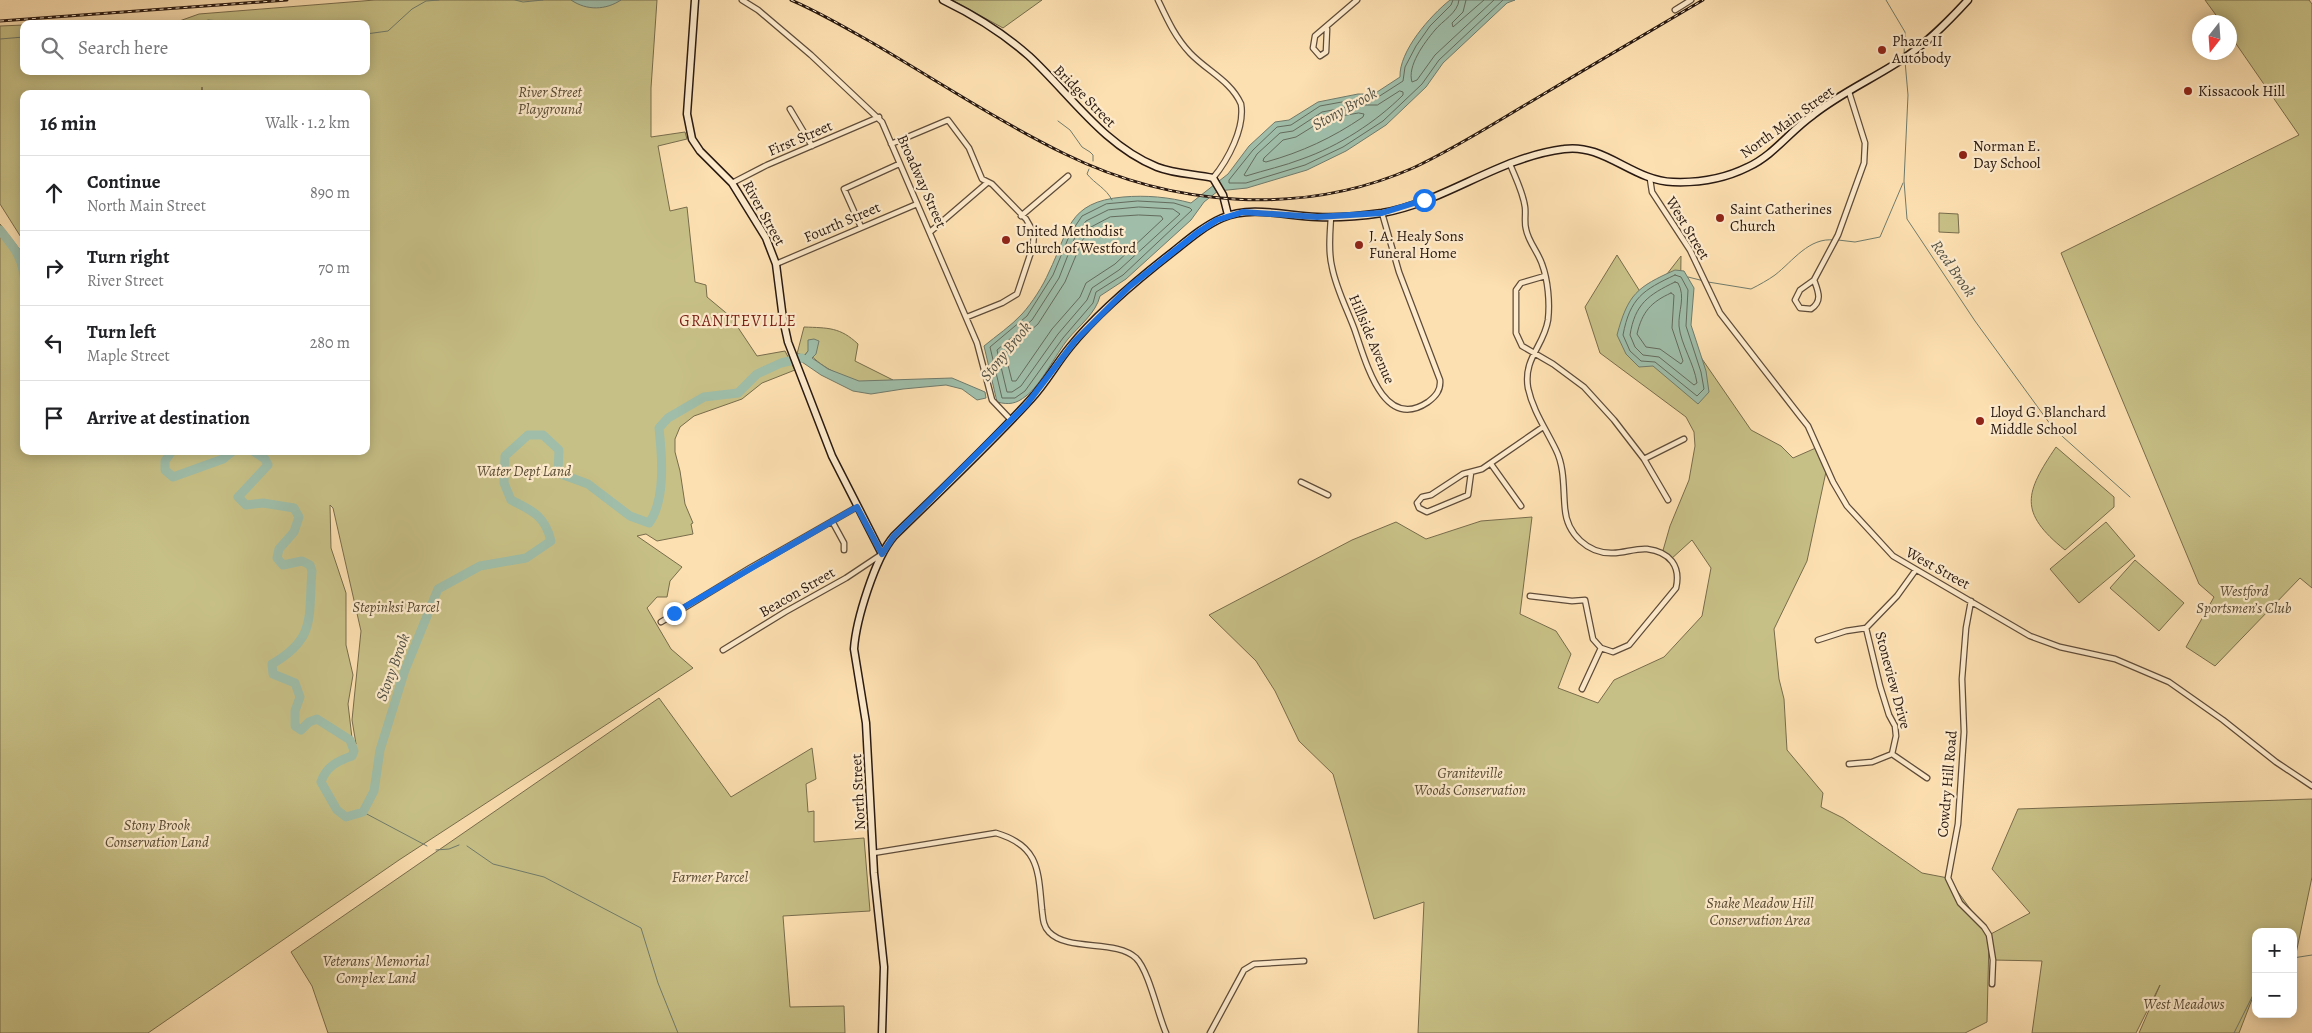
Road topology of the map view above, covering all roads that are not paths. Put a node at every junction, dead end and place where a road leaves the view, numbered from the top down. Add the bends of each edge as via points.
1 (695, 0) edge
2 (742, 0) edge
3 (943, 0) edge
4 (1158, 0) edge
5 (1357, 0) edge
6 (1691, 0) edge
7 (1968, 0) edge
8 (1675, 10) dead end
9 (1326, 29) junction
10 (1849, 92) junction
11 (790, 109) dead end
12 (879, 117) junction
13 (892, 144) junction
14 (812, 146) junction
15 (899, 164) junction
16 (1510, 164) junction
17 (1068, 176) dead end
18 (1650, 179) junction
19 (1215, 180) junction
20 (732, 183) junction
21 (987, 183) junction
22 (917, 204) junction
23 (1382, 213) junction
24 (1228, 215) junction
25 (1021, 216) junction
26 (1330, 217) junction
27 (861, 226) junction
28 (930, 232) junction
29 (776, 264) junction
30 (1544, 276) junction
31 (1814, 280) junction
32 (967, 317) junction
33 (1532, 353) junction
34 (1011, 420) junction
35 (1543, 427) junction
36 (1684, 439) dead end
37 (1644, 459) junction
38 (1491, 464) junction
39 (1471, 473) junction
40 (1301, 482) dead end
41 (1328, 495) dead end
42 (1668, 500) dead end
43 (1521, 506) dead end
44 (857, 507) junction
45 (832, 521) junction
46 (844, 550) dead end
47 (882, 554) junction
48 (1915, 571) junction
49 (1530, 596) dead end
50 (1971, 601) junction
51 (661, 622) dead end
52 (1866, 628) junction
53 (1818, 640) dead end
54 (1601, 648) junction
55 (723, 650) dead end
56 (1582, 689) dead end
57 (1892, 754) junction
58 (1849, 764) dead end
59 (1927, 778) dead end
60 (2312, 786) edge
61 (873, 853) junction
62 (1304, 961) dead end
63 (1992, 984) dead end
64 (882, 1033) edge
65 (1166, 1033) edge
66 (1210, 1033) edge

1 - 20 main road, River Street via 688,124 700,151
2 - 12 street, Broadway Street via 776,24
3 - 19 main road, Bridge Street via 986,24 1023,52 1094,124 1120,144 1156,166
4 - 19 street via 1185,48 1220,78 1242,104 1238,132
5 - 9 street
6 - 8 street
7 - 10 main road, North Main Street via 1936,33 1908,55
9 - 9 street via 1316,36 1313,44 1320,56 1326,52
10 - 18 main road, North Main Street via 1811,116 1766,157 1744,169 1704,181
10 - 31 street via 1865,143 1864,163 1841,228
11 - 14 street
12 - 13 street, Broadway Street
12 - 14 street, First Street
13 - 15 street, Broadway Street
13 - 21 street via 948,120
14 - 20 street, First Street
15 - 22 street, Broadway Street
15 - 27 street via 844,189
16 - 18 main road, North Main Street via 1538,154 1578,148 1591,150
16 - 23 main road, North Main Street via 1484,172 1424,200
16 - 30 street via 1525,206 1526,230 1542,264
17 - 25 street
18 - 48 street, West Street via 1652,192 1690,250 1711,299 1808,426 1847,506 1884,548
19 - 24 main road
20 - 29 main road, River Street via 758,223
21 - 25 street via 992,184
21 - 28 street
22 - 27 street, Fourth Street
22 - 28 street, Broadway Street
23 - 26 main road, North Main Street
23 - 26 street, Hillside Avenue via 1399,272 1440,380 1440,390 1434,398 1411,410 1399,408 1385,398 1368,368 1332,267
24 - 26 main road, North Main Street via 1249,212
24 - 34 main road, North Main Street via 1197,233 1129,287 1075,341 1042,387
25 - 32 street via 1032,228 1034,238 1019,291 1002,303
27 - 29 street, Fourth Street
28 - 32 street, Broadway Street
29 - 44 main road, River Street via 784,327 832,456
30 - 33 street via 1548,319
30 - 33 street via 1521,283 1516,290 1516,333 1522,346
31 - 31 street via 1818,302 1811,308 1800,308 1795,300 1798,292
32 - 34 street, Broadway Street via 979,348 992,400
33 - 35 street via 1528,388
33 - 37 street via 1584,387
34 - 47 main road, North Main Street via 894,536
35 - 38 street
35 - 54 street via 1561,465 1567,522 1581,542 1603,552 1646,549 1662,554 1677,567 1676,588 1629,645 1613,652
36 - 37 street
37 - 42 street
38 - 39 street
38 - 43 street
39 - 39 street via 1463,474 1431,495 1422,497 1417,503 1419,508 1427,512 1468,494
40 - 41 street
44 - 45 street
44 - 47 main road, River Street
45 - 46 street via 844,543
45 - 51 street
47 - 55 street, Beacon Street
47 - 61 main road, North Street via 859,623 854,649 866,723
48 - 50 street, West Street
48 - 52 street, Stoneview Drive via 1897,596
49 - 54 street via 1585,600 1593,639
50 - 60 street, West Street via 2044,642 2115,659 2168,682
50 - 63 street, Cowdry Hill Road via 1962,679 1964,732 1958,824 1948,878 1960,903 1989,936
52 - 53 street
52 - 57 street, Stoneview Drive via 1880,686 1895,726
54 - 56 street
57 - 58 street via 1872,762
57 - 59 street
61 - 64 main road, North Street via 884,977
61 - 65 street via 996,833 1013,838 1029,852 1038,870 1043,922 1049,932 1060,939 1126,952 1136,959
62 - 66 street via 1254,964 1244,970

